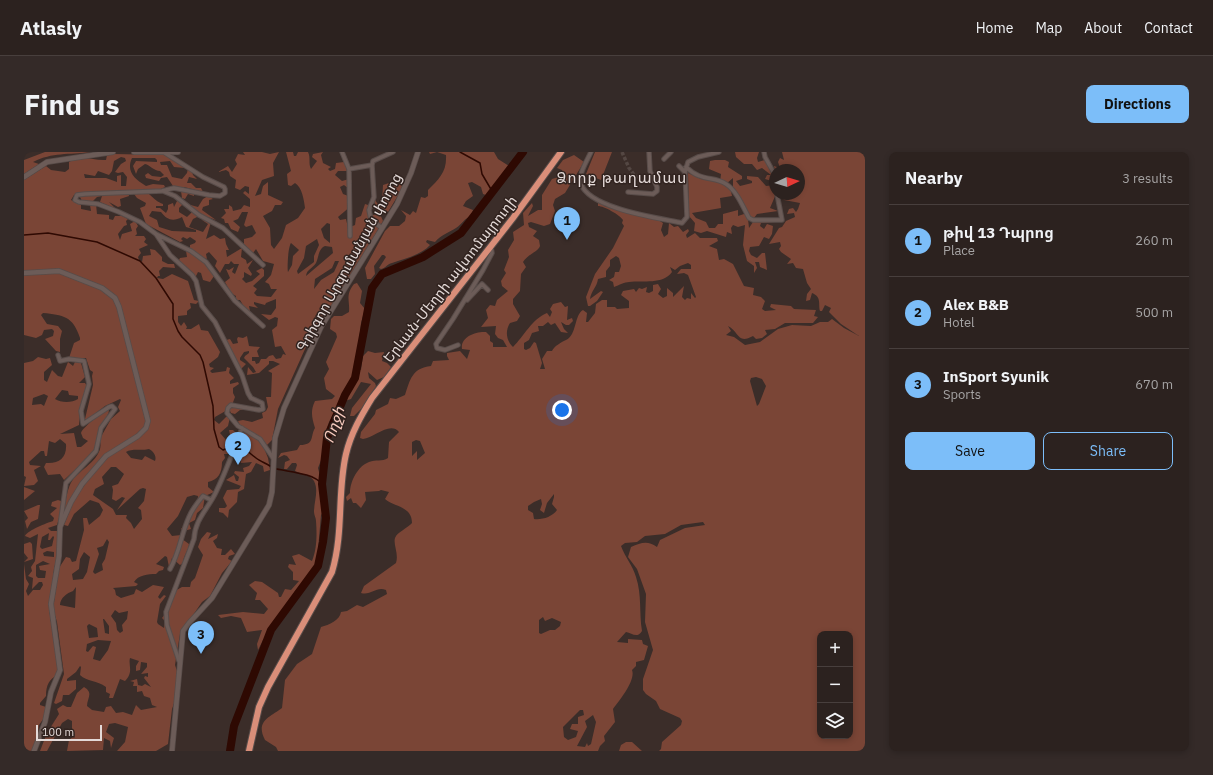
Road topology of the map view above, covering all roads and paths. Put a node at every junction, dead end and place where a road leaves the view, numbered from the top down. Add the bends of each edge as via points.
1 (113, 152) edge
2 (134, 152) edge
3 (178, 152) edge
4 (342, 152) edge
5 (393, 152) edge
6 (418, 152) edge
7 (561, 152) edge
8 (590, 152) edge
9 (649, 152) edge
10 (671, 152) edge
11 (719, 152) edge
12 (764, 152) edge
13 (165, 153) junction
14 (664, 159) dead end
15 (769, 164) edge
16 (372, 165) junction
17 (679, 166) dead end
18 (349, 169) junction
19 (685, 170) junction
20 (24, 177) edge
21 (162, 191) junction
22 (628, 192) dead end
23 (778, 200) edge
24 (382, 228) junction
25 (156, 234) junction
26 (350, 236) dead end
27 (491, 247) junction
28 (263, 265) dead end
29 (24, 273) edge
30 (488, 290) dead end
31 (465, 299) junction
32 (263, 326) dead end
33 (458, 345) dead end
34 (58, 355) dead end
35 (242, 428) junction
36 (273, 458) junction
37 (211, 500) junction
38 (60, 527) junction
39 (170, 570) dead end
40 (180, 662) junction
41 (34, 751) edge
42 (172, 751) edge
43 (249, 751) edge

1 - 20 street via 47,162
2 - 13 street
3 - 13 street
4 - 18 street
5 - 16 street via 373,161
6 - 24 street, Գրիգոր Արզումանյան փողոց via 405,188
7 - 27 highway, Երևան-Մեղրի ավտոմայրուղի
8 - 19 street via 580,178 584,190 593,198 623,210 682,223 687,216
9 - 22 street via 648,166 657,191 652,194
10 - 14 street
11 - 19 street via 688,162
12 - 15 street
13 - 21 street via 224,187 226,192 220,196 174,188
16 - 18 street
16 - 24 street via 374,197 369,210 371,220
17 - 19 street
18 - 26 street
19 - 23 street via 728,185 749,218 782,220
21 - 25 street via 85,194 77,195 75,198 76,202 98,204 119,212 140,222
21 - 28 street via 175,196 223,228
24 - 36 street, Գրիգոր Արզումանյան փողոց via 322,328 278,424
25 - 32 street via 181,244 206,262 236,301
25 - 35 street via 170,255 196,281 202,306 215,322 242,375 248,393 264,406 263,410 229,406 229,415
27 - 31 street via 492,253
27 - 43 highway, Երևան-Մեղրի ավտոմայրուղի via 372,398 350,438 343,468 340,531 332,572 265,694 259,707
29 - 38 street via 59,271 102,288 115,298 148,416 146,428 106,456 82,484
30 - 31 street via 482,284 470,298
31 - 33 street via 436,344 437,348 445,350
34 - 38 street via 60,361 84,361 89,384 82,411 83,424 109,407 115,409 101,428 96,452 66,483
35 - 36 street via 260,439
35 - 37 street
36 - 40 street, Գրիգոր Արզումանյան փողոց via 272,492 268,505 212,598 183,631
37 - 39 street via 203,496 193,508
37 - 40 street via 194,529 194,539 166,612 167,625
38 - 41 street via 59,556 51,604 60,670
40 - 42 street, Գրիգոր Արզումանյան փողոց

